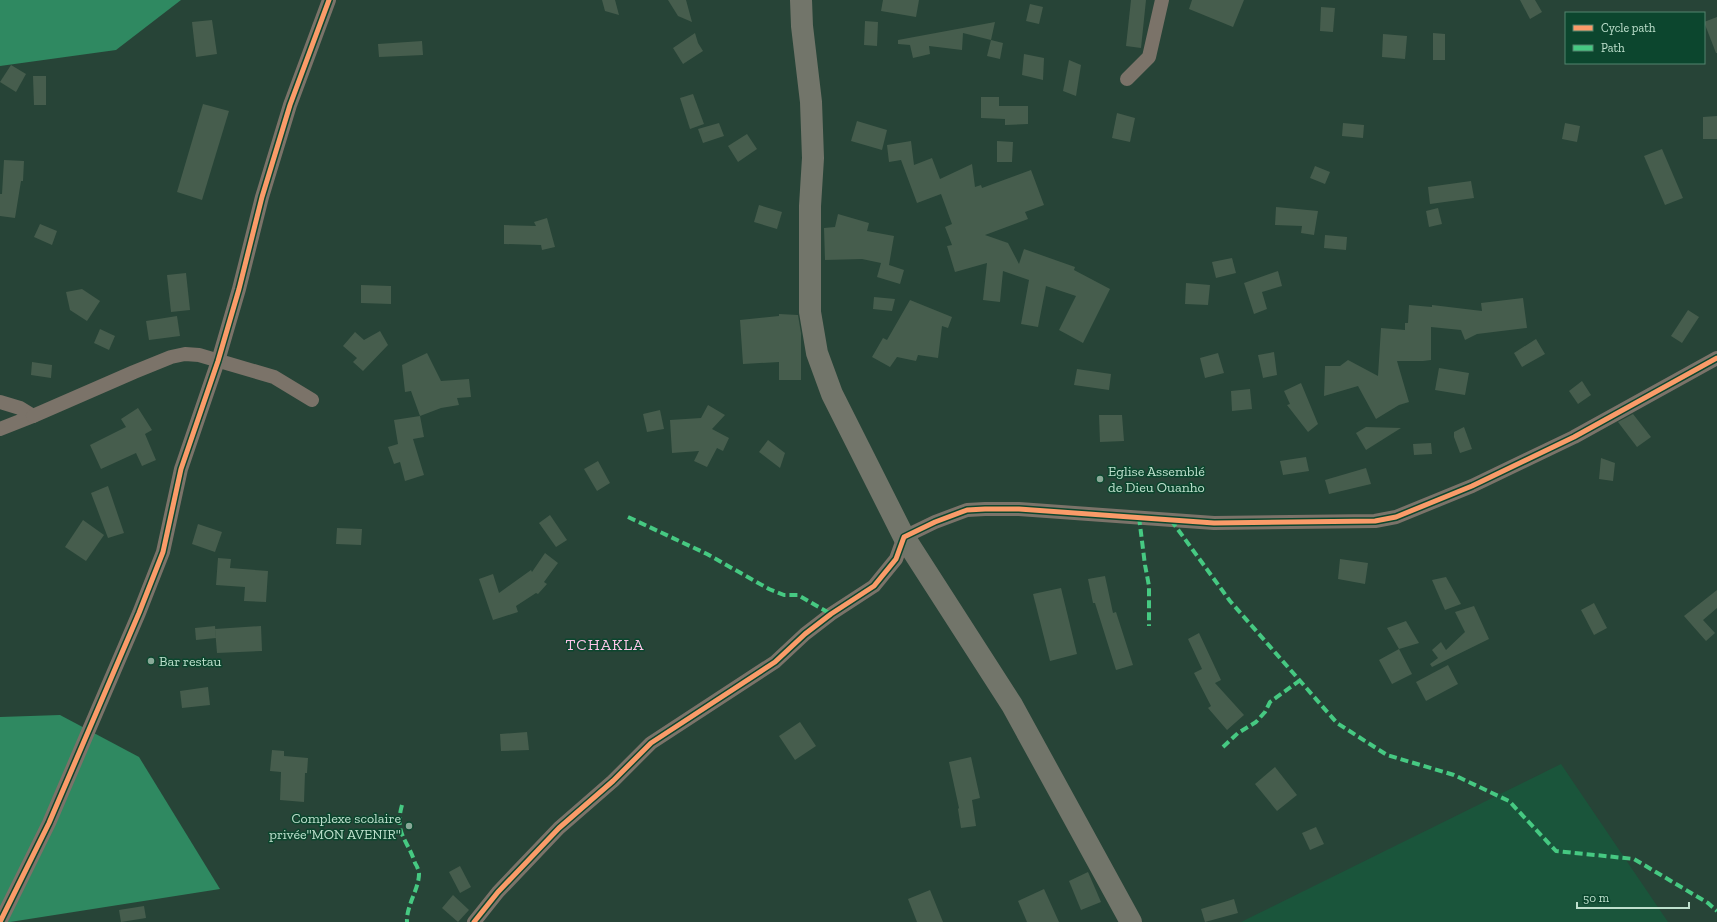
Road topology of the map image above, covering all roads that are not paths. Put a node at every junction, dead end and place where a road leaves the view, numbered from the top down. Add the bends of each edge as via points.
1 (329, 0) edge
2 (801, 0) edge
3 (1162, 0) edge
4 (1127, 79) dead end
5 (1717, 358) edge
6 (218, 361) junction
7 (312, 400) dead end
8 (0, 402) edge
9 (33, 416) junction
10 (0, 429) edge
11 (904, 537) junction
12 (0, 922) edge
13 (474, 922) edge
14 (1131, 922) edge

1 - 6 street via 288,113 262,197
2 - 11 main road via 813,158 810,206 810,312 817,353 832,394
3 - 4 street via 1149,57
5 - 11 street via 1574,437 1472,486 1396,517 1375,521 1214,523 985,509 967,510
6 - 7 street via 274,376
6 - 9 street via 199,355 170,357
6 - 12 street via 181,469 163,552 49,823
8 - 9 street via 20,408
9 - 10 street
11 - 13 street via 896,559 874,586 810,630 775,662 651,743 613,781 559,828 498,892
11 - 14 main road via 1012,705

